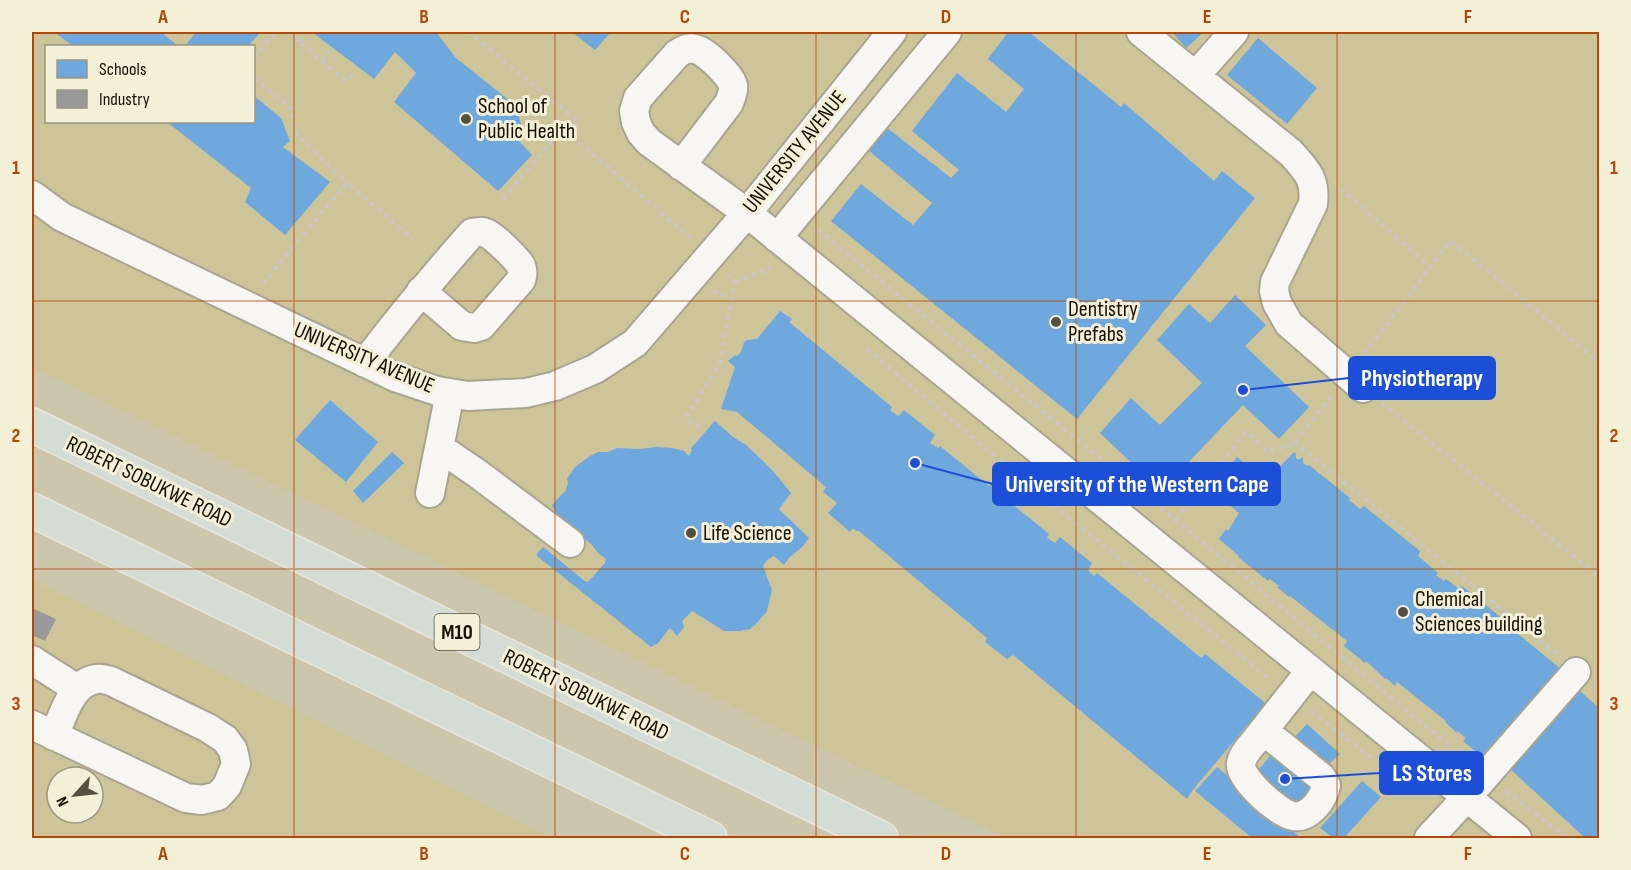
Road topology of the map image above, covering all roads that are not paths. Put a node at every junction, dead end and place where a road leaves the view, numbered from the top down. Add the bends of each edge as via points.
1 (892, 32) edge
2 (947, 32) edge
3 (1141, 32) edge
4 (1234, 32) edge
5 (1196, 75) junction
6 (681, 166) dead end
7 (32, 195) edge
8 (747, 213) junction
9 (777, 238) junction
10 (421, 291) dead end
11 (365, 363) junction
12 (1355, 381) road end
13 (450, 393) junction
14 (32, 425) edge
15 (440, 448) junction
16 (430, 493) dead end
17 (32, 510) edge
18 (570, 543) dead end
19 (32, 660) edge
20 (1571, 666) road end
21 (1310, 670) junction
22 (77, 689) junction
23 (43, 731) edge
24 (1264, 731) dead end
25 (1467, 797) junction
26 (710, 838) edge
27 (881, 838) edge
28 (1429, 838) edge
29 (1517, 838) edge

1 - 8 lane, UNIVERSITY AVENUE
2 - 9 lane
3 - 5 lane
4 - 5 lane
5 - 12 lane via 1291,153 1312,180 1313,204 1274,291 1289,324
6 - 8 lane
7 - 11 lane, UNIVERSITY AVENUE via 62,217
8 - 9 lane
8 - 13 lane, UNIVERSITY AVENUE via 635,343 595,369 526,393
9 - 21 lane
10 - 11 lane
11 - 13 lane, UNIVERSITY AVENUE via 395,377
13 - 15 lane
14 - 27 main road, ROBERT SOBUKWE ROAD / M10
15 - 16 lane
15 - 18 lane
17 - 26 main road
19 - 22 lane
20 - 25 lane
21 - 24 lane
21 - 25 lane
22 - 23 lane
22 - 23 lane via 99,678 111,681 208,728 233,750 236,764 228,786 218,796 186,798
25 - 28 lane
25 - 29 lane

